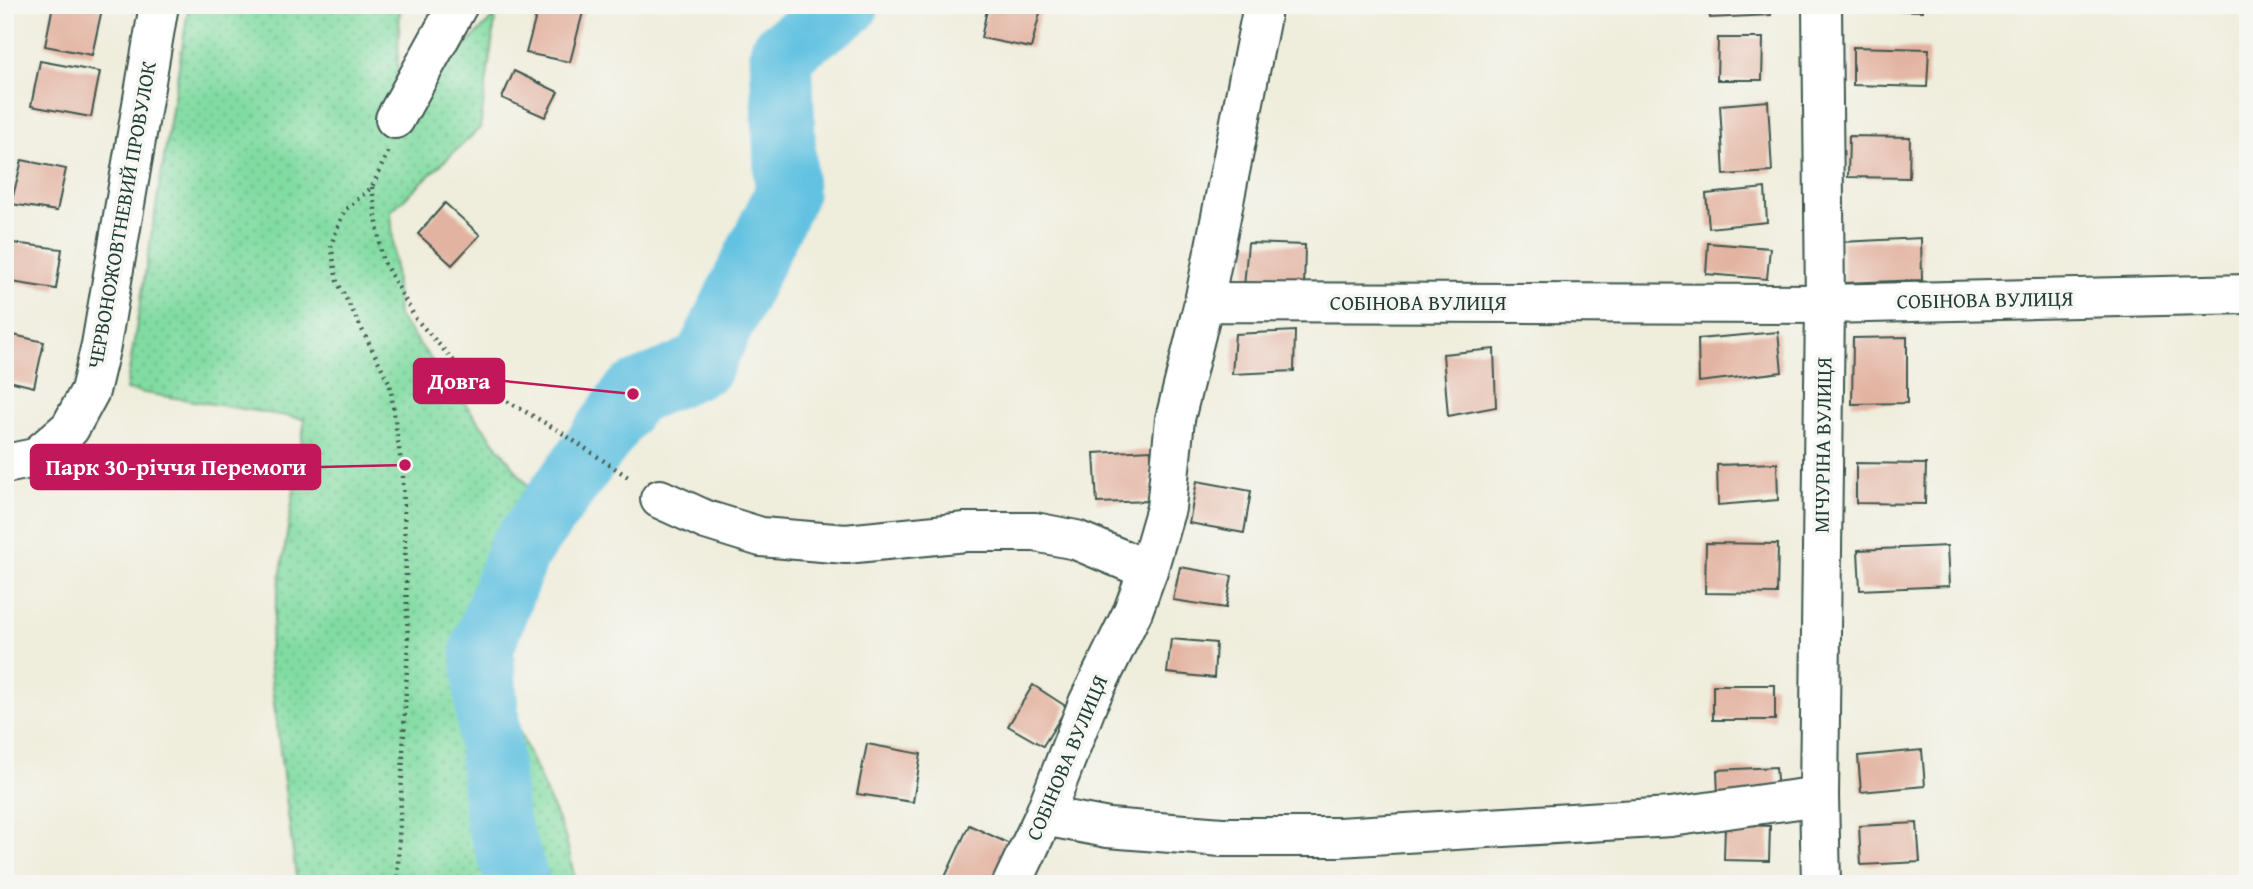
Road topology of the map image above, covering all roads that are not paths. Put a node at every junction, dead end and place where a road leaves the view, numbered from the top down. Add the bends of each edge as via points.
1 (159, 5) edge
2 (458, 5) edge
3 (1822, 5) edge
4 (1261, 16) dead end
5 (395, 119) road end
6 (2248, 293) edge
7 (1204, 302) junction
8 (1825, 303) junction
9 (5, 464) edge
10 (660, 499) dead end
11 (1148, 570) junction
12 (1819, 796) junction
13 (1044, 816) junction
14 (1012, 884) edge
15 (1821, 884) edge

1 - 9 street, ЧЕРВОНОЖОВТНЕВИЙ ПРОВУЛОК via 90,391 70,428 35,458
2 - 5 street
3 - 8 street, МІЧУРІНА ВУЛИЦЯ
4 - 7 street
6 - 8 street, СОБІНОВА ВУЛИЦЯ
7 - 8 street, СОБІНОВА ВУЛИЦЯ
7 - 11 street, СОБІНОВА ВУЛИЦЯ via 1175,419 1166,508
8 - 12 street, МІЧУРІНА ВУЛИЦЯ
10 - 11 street via 761,537 846,544 966,532 1035,532 1076,540
11 - 13 street, СОБІНОВА ВУЛИЦЯ
12 - 13 street via 1671,817 1339,837 1222,837 1108,828
12 - 15 street, МІЧУРІНА ВУЛИЦЯ
13 - 14 street, СОБІНОВА ВУЛИЦЯ

